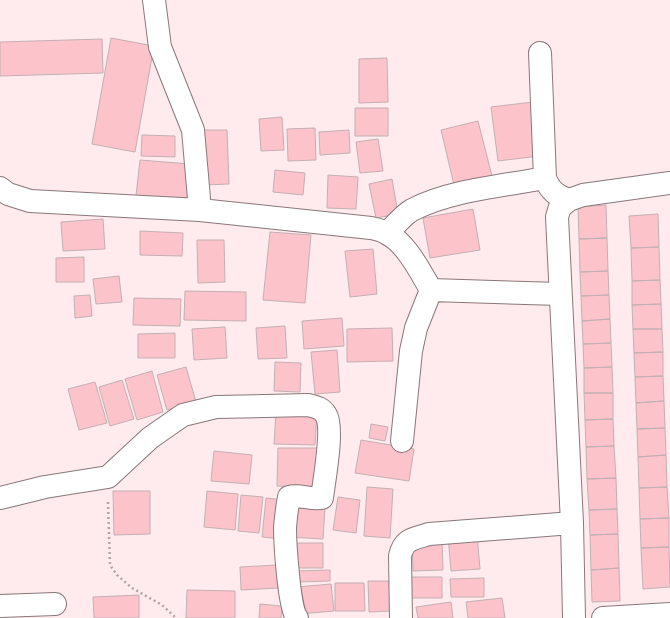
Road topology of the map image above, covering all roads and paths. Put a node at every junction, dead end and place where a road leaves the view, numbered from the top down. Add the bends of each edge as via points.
1 (154, 0) edge
2 (540, 53) dead end
3 (545, 178) junction
4 (670, 183) edge
5 (0, 188) edge
6 (569, 200) junction
7 (200, 210) junction
8 (387, 233) junction
9 (431, 290) junction
10 (560, 294) junction
11 (402, 440) dead end
12 (108, 477) junction
13 (0, 498) edge
14 (572, 523) junction
15 (55, 604) dead end
16 (0, 606) edge
17 (670, 614) edge
18 (176, 618) edge
19 (297, 618) edge
20 (401, 618) edge
21 (574, 618) edge
22 (603, 618) edge

1 - 7 street via 160,47 193,130
2 - 3 street
3 - 6 street via 549,187 558,196
3 - 8 street via 459,194 428,203 411,211
4 - 6 street
5 - 7 street via 8,194 30,201
6 - 10 street via 560,207 557,217
7 - 8 street via 371,228
8 - 9 street via 399,242 413,260
9 - 10 street
9 - 11 street via 416,328 411,351
10 - 14 street
12 - 13 street via 45,487
12 - 18 path via 110,565 117,576
12 - 19 street via 150,438 183,414 216,407 308,405 319,408 327,416 330,427 322,498 313,500 295,495 289,497 285,527 292,602
14 - 20 street via 430,534 407,540 400,556
14 - 21 street
15 - 16 street
17 - 22 street

